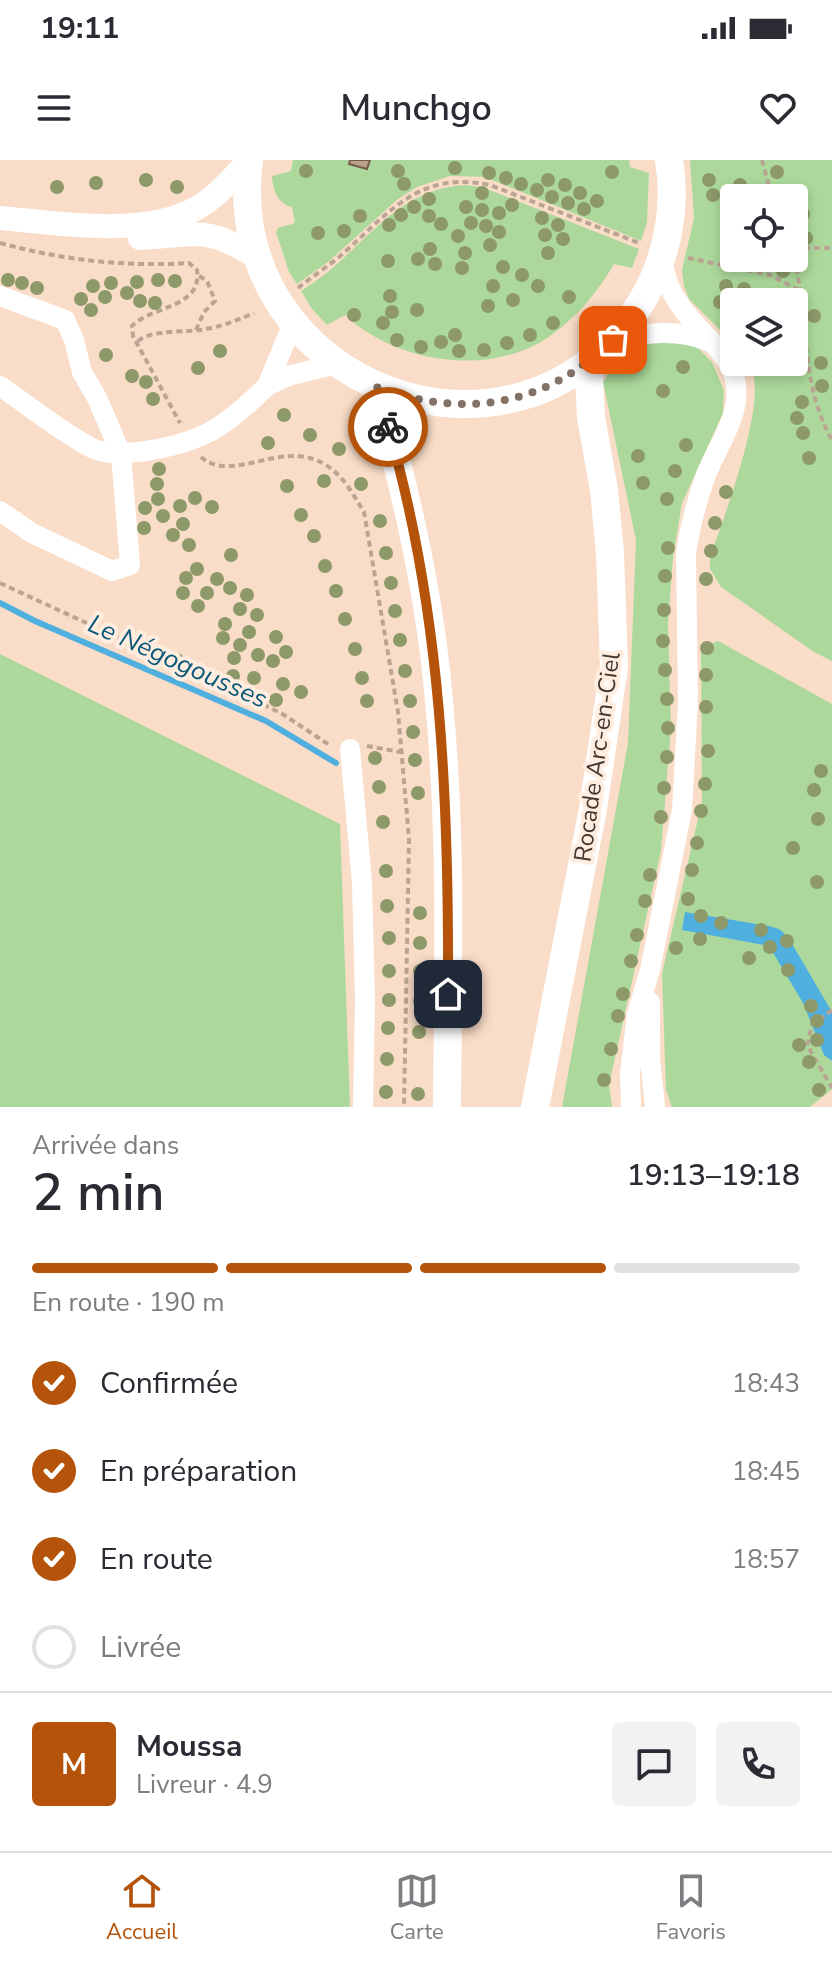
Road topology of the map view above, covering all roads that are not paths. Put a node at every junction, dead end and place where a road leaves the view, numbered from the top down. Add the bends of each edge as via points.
1 (669, 160) edge
2 (248, 161) edge
3 (0, 218) edge
4 (663, 254) junction
5 (258, 258) junction
6 (0, 296) edge
7 (293, 323) junction
8 (712, 342) junction
9 (602, 348) junction
10 (336, 364) junction
11 (0, 386) edge
12 (267, 386) junction
13 (376, 387) junction
14 (121, 454) junction
15 (0, 511) edge
16 (350, 749) road end
17 (650, 970) junction
18 (363, 1107) edge
19 (447, 1107) edge
20 (535, 1107) edge
21 (631, 1107) edge
22 (655, 1107) edge

1 - 4 highway via 672,203
2 - 3 main road via 197,209 146,223
2 - 5 highway via 248,215
3 - 5 main road via 57,235 212,235
4 - 8 street via 676,300
4 - 9 highway via 633,316
5 - 7 highway
6 - 14 street via 65,320 82,372
7 - 10 highway
7 - 12 street
8 - 9 street via 674,331
8 - 17 street via 730,367 737,400 689,530 682,810
9 - 13 highway via 562,379 497,402 423,401
9 - 20 highway, Rocade Arc-en-Ciel via 589,378 610,553 614,667
10 - 12 street
10 - 13 highway
11 - 14 street via 94,449
12 - 14 street via 208,434
13 - 19 highway via 407,500 439,698 446,779
14 - 15 street via 130,565 112,571 32,533
16 - 18 street via 362,882
17 - 21 street via 637,1014
17 - 22 street

